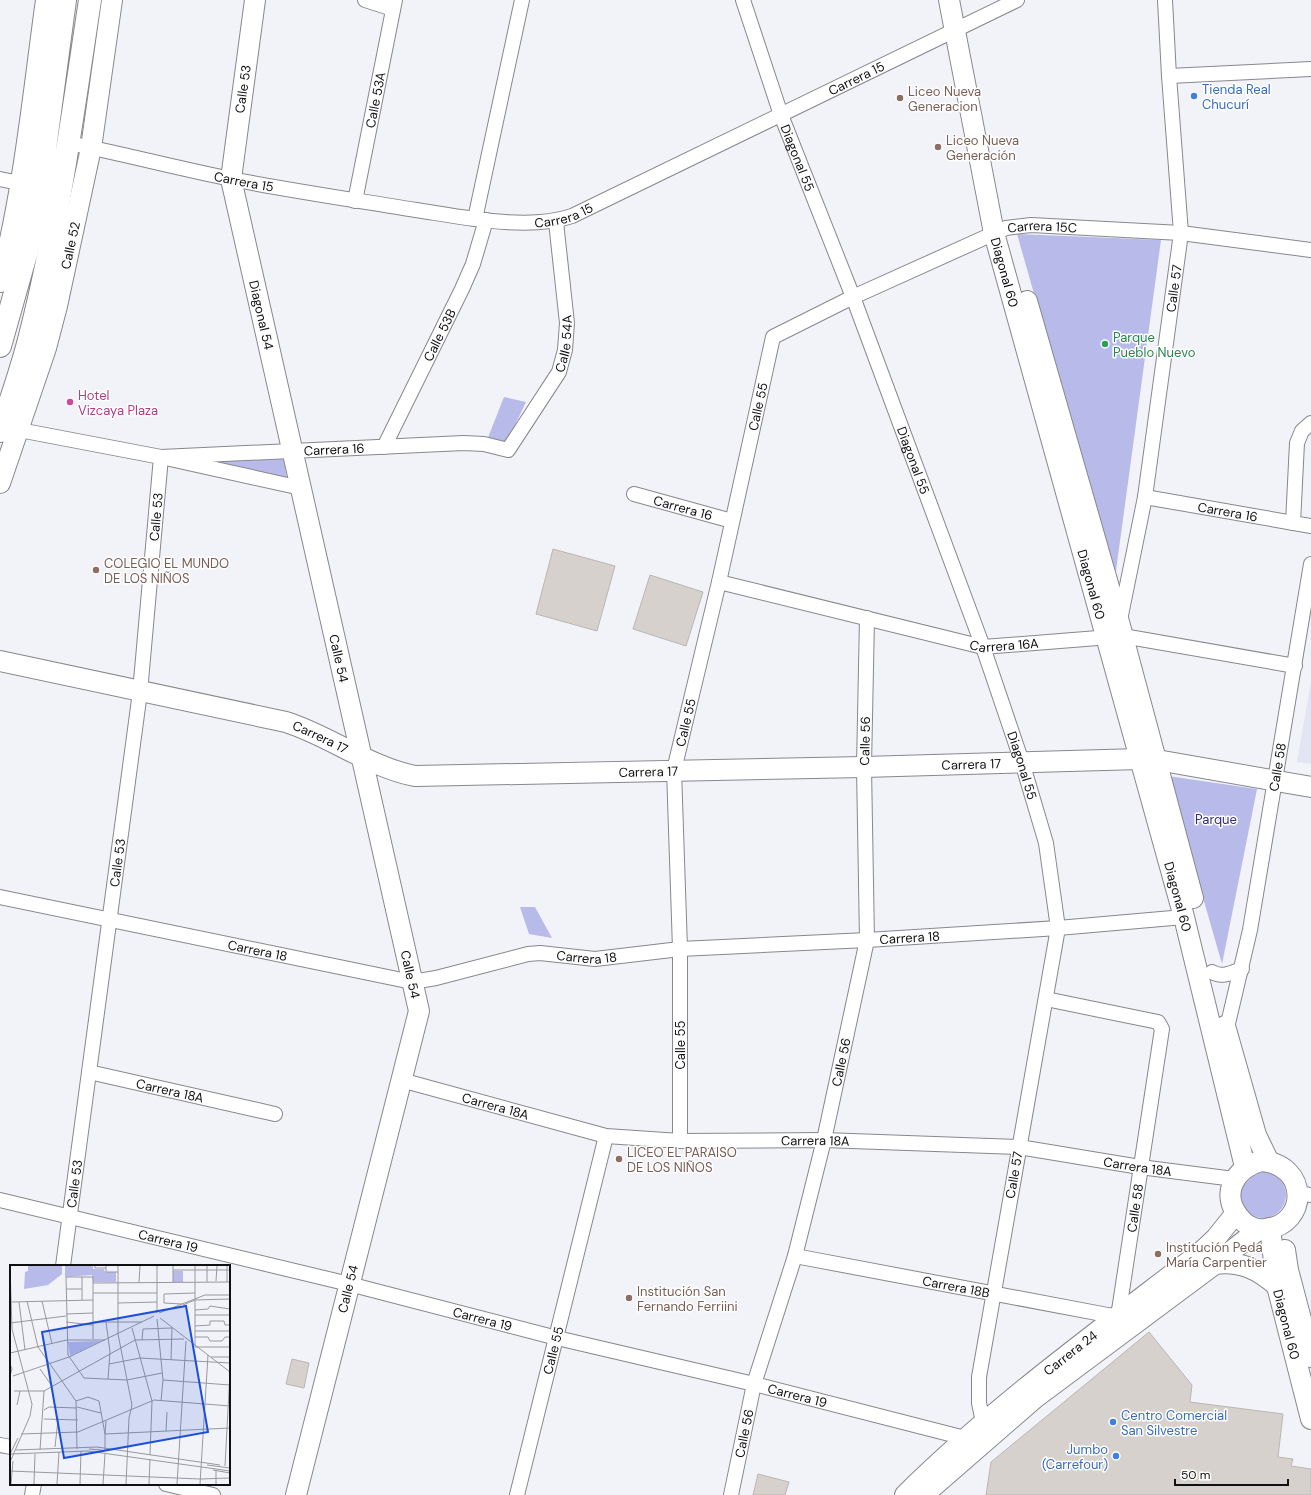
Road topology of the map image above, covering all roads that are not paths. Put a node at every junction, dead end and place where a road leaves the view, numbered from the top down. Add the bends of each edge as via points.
1 (46, 0) edge
2 (65, 0) edge
3 (90, 0) edge
4 (112, 0) edge
5 (255, 0) edge
6 (365, 0) edge
7 (522, 0) edge
8 (949, 0) edge
9 (961, 0) edge
10 (1017, 0) edge
11 (1165, 0) edge
12 (745, 1) edge
13 (394, 4) edge
14 (959, 29) junction
15 (1311, 69) edge
16 (1169, 76) junction
17 (781, 115) junction
18 (69, 143) junction
19 (91, 148) junction
20 (0, 179) edge
21 (231, 179) junction
22 (30, 185) junction
23 (355, 200) junction
24 (481, 219) junction
25 (556, 222) junction
26 (1000, 230) junction
27 (1181, 233) junction
28 (1311, 250) edge
29 (0, 282) edge
30 (853, 297) junction
31 (773, 337) joint
32 (0, 346) edge
33 (1311, 423) edge
34 (7, 429) edge
35 (384, 447) junction
36 (508, 450) joint
37 (292, 452) junction
38 (161, 457) junction
39 (0, 483) edge
40 (301, 488) junction
41 (634, 494) dead end
42 (1145, 497) junction
43 (732, 522) junction
44 (1293, 523) junction
45 (1311, 526) edge
46 (1311, 564) edge
47 (719, 582) junction
48 (867, 618) junction
49 (1116, 632) junction
50 (982, 647) junction
51 (0, 661) edge
52 (1295, 666) junction
53 (140, 692) junction
54 (361, 756) junction
55 (1148, 760) junction
56 (1022, 762) junction
57 (864, 767) junction
58 (674, 770) junction
59 (1275, 781) junction
60 (1311, 787) edge
61 (0, 897) edge
62 (1184, 917) junction
63 (110, 919) junction
64 (1058, 928) junction
65 (867, 940) junction
66 (680, 949) junction
67 (1242, 969) junction
68 (1212, 972) junction
69 (412, 982) junction
70 (1046, 999) junction
71 (1226, 1032) junction
72 (89, 1072) junction
73 (401, 1080) junction
74 (275, 1114) dead end
75 (606, 1136) junction
76 (824, 1140) junction
77 (680, 1141) junction
78 (1019, 1147) junction
79 (1269, 1162) junction
80 (1140, 1167) junction
81 (1240, 1173) junction
82 (1304, 1194) edge
83 (0, 1200) edge
84 (1236, 1213) junction
85 (70, 1217) junction
86 (1289, 1218) junction
87 (1264, 1229) junction
88 (795, 1256) junction
89 (1215, 1264) junction
90 (63, 1265) edge
91 (349, 1284) junction
92 (1277, 1286) junction
93 (993, 1292) junction
94 (1118, 1317) junction
95 (557, 1338) junction
96 (1311, 1357) edge
97 (754, 1384) junction
98 (1311, 1419) edge
99 (983, 1422) junction
100 (965, 1438) junction
101 (0, 1444) edge
102 (10, 1447) edge
103 (34, 1485) edge
104 (170, 1485) edge
105 (32, 1495) edge
106 (213, 1495) edge
107 (296, 1495) edge
108 (517, 1495) edge
109 (731, 1495) edge
110 (905, 1495) edge
111 (924, 1495) edge

1 - 22 street
2 - 22 main road
3 - 18 main road, Calle 52
4 - 19 street, Calle 52
5 - 21 street, Calle 53
6 - 13 street
7 - 24 street, Calle 53B
8 - 14 street, Diagonal 60
9 - 14 street, Diagonal 60
10 - 14 street, Carrera 15
11 - 16 street, Calle 57
12 - 17 street, Diagonal 55
13 - 23 street, Calle 53A
14 - 17 street, Carrera 15
14 - 26 street, Diagonal 60
15 - 16 street
16 - 27 street, Calle 57
17 - 25 street, Carrera 15
17 - 30 street, Diagonal 55
18 - 19 street, Carrera 15
18 - 34 main road, Calle 52 via 40,295
19 - 21 street, Carrera 15
19 - 34 street, Calle 52 via 48,341
20 - 22 street
21 - 23 street, Carrera 15
21 - 37 street, Diagonal 54
22 - 29 street
22 - 32 main road via 26,254
23 - 24 street, Carrera 15
24 - 25 street, Carrera 15
24 - 35 street, Calle 53B via 482,239 467,277
25 - 36 street, Calle 54A via 567,323 565,350 556,377
26 - 27 street, Carrera 15C via 1031,225
26 - 30 street, Carrera 15C
26 - 49 street, Diagonal 60
27 - 28 street, Carrera 15C
27 - 42 street, Calle 57
30 - 31 street, Carrera 15C
30 - 50 street, Diagonal 55
31 - 43 street, Calle 55
33 - 44 street via 1302,431 1297,443
34 - 38 street, Carrera 16
34 - 39 street, Calle 52
35 - 36 street, Carrera 16 via 464,443 484,444
35 - 37 street, Carrera 16
37 - 38 street, Carrera 16
37 - 40 street, Calle 54
38 - 40 street, Carrera 16
38 - 53 street, Calle 53
40 - 54 street, Calle 54
41 - 43 street, Carrera 16
42 - 44 street, Carrera 16
42 - 49 street, Calle 57
43 - 47 street, Calle 55
44 - 45 street, Carrera 16
46 - 52 street, Calle 58
47 - 48 street, Carrera 16A
47 - 58 street, Calle 55
48 - 50 street, Carrera 16A
48 - 57 street, Calle 56
49 - 50 street, Carrera 16A
49 - 52 street, Carrera 16A
49 - 55 street, Diagonal 60
50 - 56 street, Diagonal 55
51 - 53 street, Carrera 17
52 - 59 street, Calle 58
53 - 54 street, Carrera 17 via 286,722 311,730
53 - 63 street, Calle 53
54 - 58 street, Carrera 17 via 396,772 415,776
54 - 69 street, Calle 54
55 - 56 street, Carrera 17
55 - 59 street, Carrera 17
55 - 62 street, Diagonal 60
55 - 68 street, Diagonal 60
56 - 57 street, Carrera 17
56 - 64 street, Diagonal 55 via 1046,843
57 - 58 street, Carrera 17
57 - 65 street, Calle 56
58 - 66 street, Calle 55
59 - 60 street, Carrera 17
59 - 67 street, Calle 58
61 - 63 street, Carrera 18
62 - 64 street, Carrera 18
62 - 81 street, Diagonal 60
63 - 69 street, Carrera 18
63 - 72 street, Calle 53
64 - 65 street, Carrera 18
64 - 70 street, Calle 57
65 - 66 street, Carrera 18
65 - 76 street, Calle 56
66 - 69 street, Carrera 18 via 595,958 528,954
66 - 77 street, Calle 55
67 - 68 street via 1222,975
67 - 71 street, Calle 58
68 - 71 street, Diagonal 60
69 - 73 street, Calle 54 via 419,1011
70 - 78 street, Calle 57
70 - 80 street, Calle 58 via 1158,1022 1162,1029
71 - 79 street, Diagonal 60 via 1256,1135
72 - 74 street, Carrera 18A
72 - 85 street, Calle 53
73 - 75 street, Carrera 18A
73 - 91 street, Calle 54
75 - 77 street, Carrera 18A
75 - 95 street, Calle 55
76 - 77 street, Carrera 18A
76 - 78 street, Carrera 18A
76 - 88 street, Calle 56
78 - 80 street, Carrera 18A
78 - 93 street, Calle 57
79 - 81 street via 1261,1161
79 - 82 street via 1286,1170
80 - 81 street, Carrera 18A
80 - 94 street, Calle 58
81 - 84 street via 1231,1190 1231,1201
82 - 86 street
83 - 85 street, Carrera 19
84 - 87 street via 1247,1224
84 - 94 street, Carrera 24 via 1200,1253
85 - 90 street, Calle 53
85 - 91 street, Carrera 19
86 - 87 street via 1277,1226
86 - 96 street, Diagonal 60 via 1283,1243 1284,1250
87 - 89 street, Carrera 24
87 - 92 street, Diagonal 60
88 - 93 street, Carrera 18B
88 - 97 street, Calle 56
89 - 92 street via 1227,1262 1254,1269
89 - 111 street, Carrera 24 via 1035,1398
91 - 95 street, Carrera 19
91 - 107 street, Calle 54
92 - 98 street, Diagonal 60
93 - 94 street, Carrera 18B
93 - 99 street, Calle 57 via 979,1377 979,1403
94 - 99 street, Carrera 24
95 - 97 street, Carrera 19
95 - 108 street, Calle 55
97 - 100 street, Carrera 19
97 - 109 street, Calle 56
99 - 100 street, Carrera 24
100 - 110 street, Carrera 24
101 - 102 street
103 - 105 street
104 - 106 street

